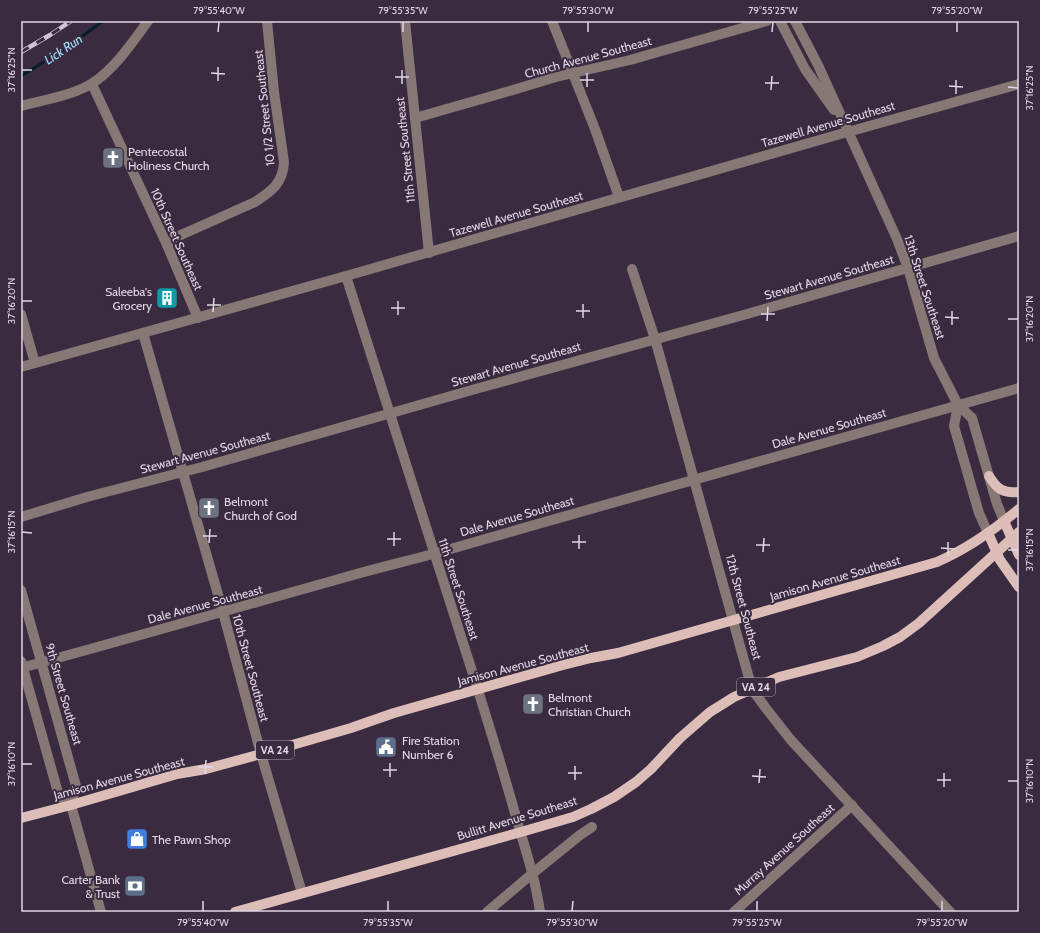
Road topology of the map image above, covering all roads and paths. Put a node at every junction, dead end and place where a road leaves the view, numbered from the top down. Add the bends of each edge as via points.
1 (148, 21) edge
2 (267, 21) edge
3 (405, 21) edge
4 (552, 21) edge
5 (767, 21) edge
6 (780, 21) edge
7 (795, 21) edge
8 (573, 73) junction
9 (92, 84) junction
10 (1019, 84) edge
11 (21, 106) edge
12 (415, 118) junction
13 (849, 132) junction
14 (619, 197) junction
15 (1019, 236) edge
16 (167, 245) junction
17 (429, 253) junction
18 (908, 268) junction
19 (632, 269) dead end
20 (346, 276) junction
21 (21, 314) edge
22 (198, 318) junction
23 (143, 333) junction
24 (655, 339) junction
25 (35, 363) junction
26 (21, 367) edge
27 (1019, 388) edge
28 (958, 405) junction
29 (390, 414) junction
30 (182, 471) junction
31 (989, 476) junction
32 (694, 480) junction
33 (1019, 492) edge
34 (1019, 509) edge
35 (21, 517) edge
36 (1004, 521) junction
37 (988, 533) junction
38 (1015, 536) edge
39 (434, 553) junction
40 (997, 553) junction
41 (1019, 555) edge
42 (1019, 587) edge
43 (21, 590) edge
44 (223, 612) junction
45 (734, 620) junction
46 (42, 663) junction
47 (22, 666) edge
48 (477, 689) junction
49 (752, 689) junction
50 (260, 754) junction
51 (71, 805) junction
52 (852, 805) junction
53 (21, 818) edge
54 (592, 827) dead end
55 (521, 832) junction
56 (533, 873) junction
57 (302, 893) junction
58 (101, 912) edge
59 (235, 912) edge
60 (487, 912) edge
61 (540, 912) edge
62 (734, 912) edge
63 (950, 912) edge

1 - 9 street via 115,65
2 - 16 street, 10 1/2 Street Southeast via 284,162 281,179 255,202 174,238
3 - 12 street, 11th Street Southeast
4 - 8 street
5 - 8 street, Church Avenue Southeast via 630,60
6 - 13 street, 13th Street Southeast via 805,69
7 - 13 street, 13th Street Southeast
8 - 12 street, Church Avenue Southeast
8 - 14 street
9 - 11 street
9 - 16 street, 10th Street Southeast
10 - 13 street, Tazewell Avenue Southeast
12 - 17 street, 11th Street Southeast
13 - 14 street, Tazewell Avenue Southeast
13 - 18 street, 13th Street Southeast
14 - 17 street, Tazewell Avenue Southeast
15 - 18 street, Stewart Avenue Southeast
16 - 22 street, 10th Street Southeast
17 - 20 street, Tazewell Avenue Southeast
18 - 24 street, Stewart Avenue Southeast
18 - 28 street, 13th Street Southeast via 934,358
19 - 24 street, 12th Street Southeast
20 - 22 street, Tazewell Avenue Southeast
20 - 29 street, 11th Street Southeast
21 - 25 street
22 - 23 street, Tazewell Avenue Southeast
23 - 25 street, Tazewell Avenue Southeast
23 - 30 street, 10th Street Southeast
24 - 29 street, Stewart Avenue Southeast
24 - 32 street, 12th Street Southeast
25 - 26 street, Tazewell Avenue Southeast
27 - 28 street, Dale Avenue Southeast
28 - 31 street, 13th Street Southeast via 972,418
28 - 32 street, Dale Avenue Southeast
28 - 37 street via 954,426 979,513
29 - 30 street, Stewart Avenue Southeast
29 - 39 street, 11th Street Southeast
30 - 35 street, Stewart Avenue Southeast
30 - 44 street, 10th Street Southeast
31 - 33 main road via 998,488
31 - 36 street, 13th Street Southeast
32 - 39 street, Dale Avenue Southeast
32 - 45 street, 12th Street Southeast
34 - 36 main road, Jamison Avenue Southeast / VA 24
36 - 37 main road, Jamison Avenue Southeast / VA 24
36 - 38 main road, 13th Street Southeast
37 - 40 main road
37 - 45 main road, Jamison Avenue Southeast / VA 24 via 937,562
38 - 40 main road, VA 24
38 - 41 main road, 13th Street Southeast
39 - 44 street, Dale Avenue Southeast
39 - 48 street, 11th Street Southeast
40 - 42 main road
40 - 49 main road, Bullitt Avenue Southeast / VA 24 via 900,637 857,657 779,677
43 - 46 street, 9th Street Southeast
44 - 46 street, Dale Avenue Southeast
44 - 50 street, 10th Street Southeast
45 - 48 main road, Jamison Avenue Southeast / VA 24
45 - 49 street, 12th Street Southeast
46 - 47 street, Dale Avenue Southeast
46 - 51 street, 9th Street Southeast via 76,786
47 - 51 street, 9th Street Southeast via 59,796
48 - 50 main road, Jamison Avenue Southeast / VA 24
48 - 55 street, 11th Street Southeast
49 - 52 street, 12th Street Southeast via 790,739
49 - 55 main road, Bullitt Avenue Southeast / VA 24 via 710,712 680,738 651,769 614,797 573,817
50 - 51 main road, Jamison Avenue Southeast / VA 24 via 157,779
50 - 57 street, 10th Street Southeast
51 - 53 main road, Jamison Avenue Southeast / VA 24
51 - 58 street, 9th Street Southeast
52 - 62 street, Murray Avenue Southeast
52 - 63 street, 12th Street Southeast
54 - 56 street
55 - 56 street, 11th Street Southeast
55 - 57 main road, Bullitt Avenue Southeast / VA 24
56 - 60 street
56 - 61 street, 11th Street Southeast
57 - 59 main road, Bullitt Avenue Southeast / VA 24

